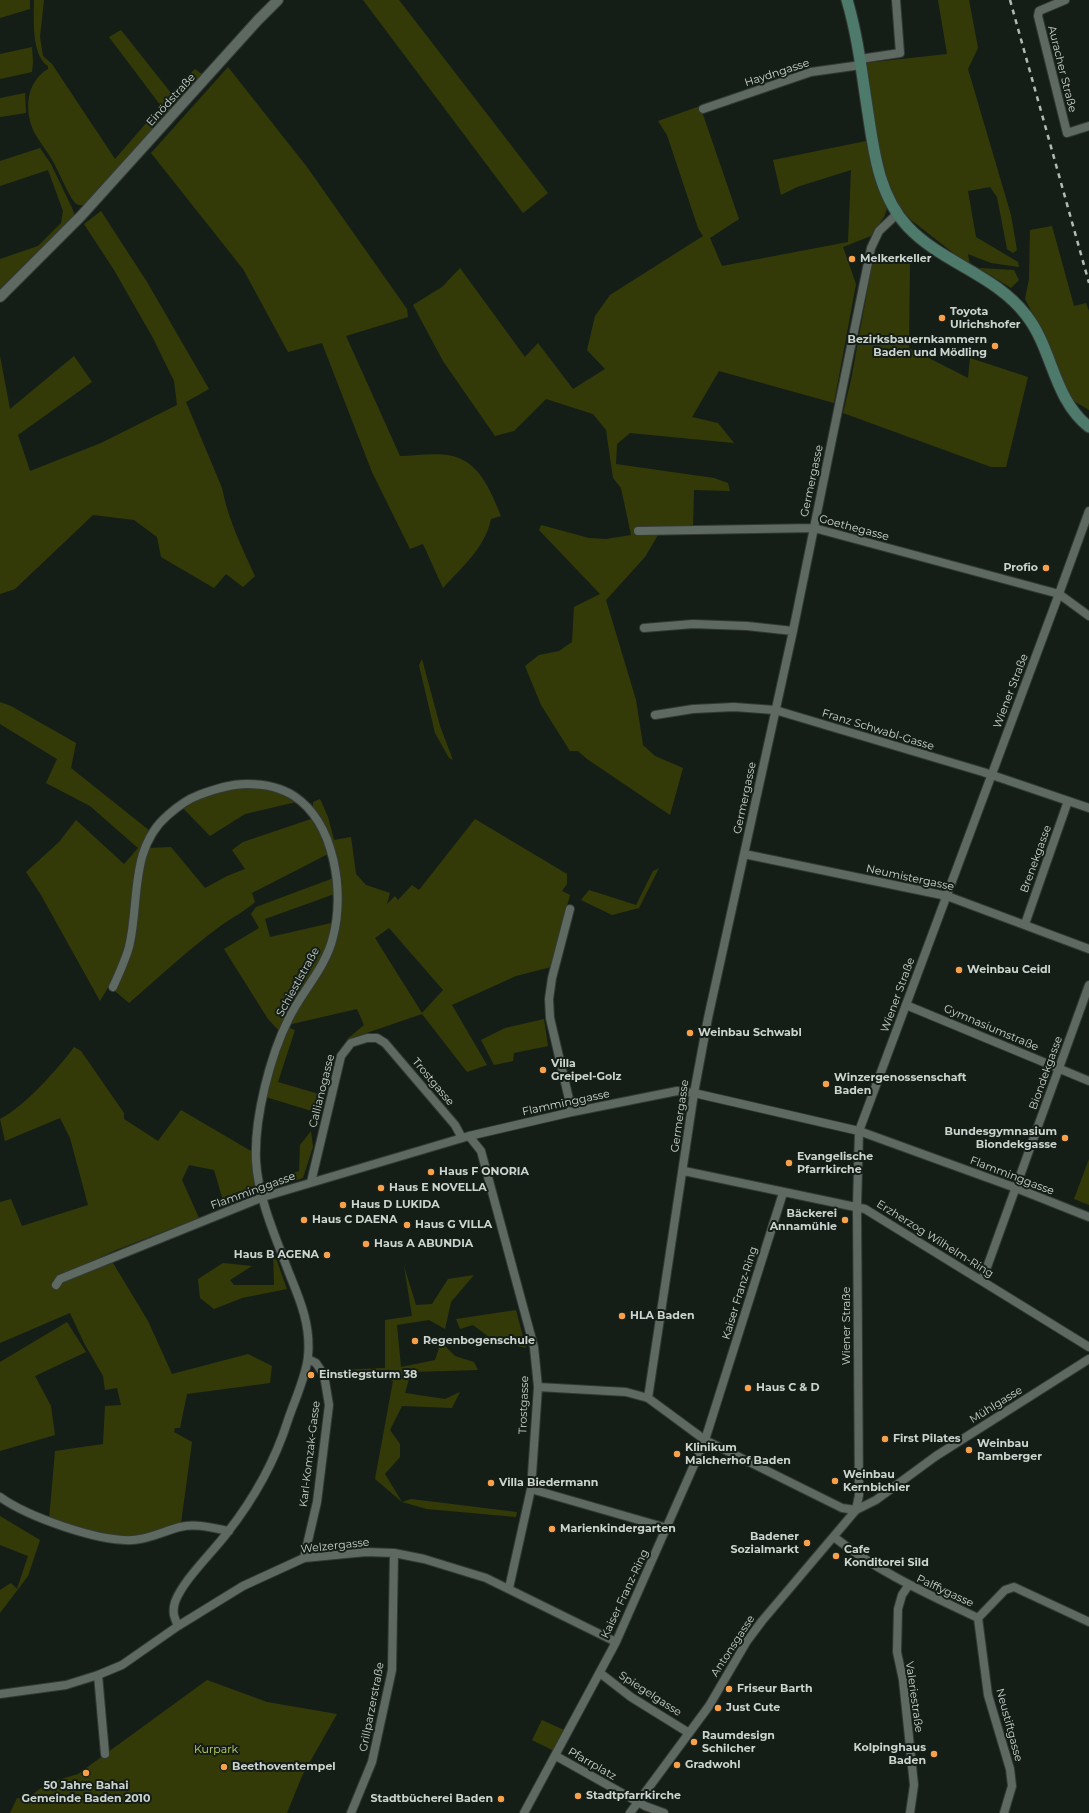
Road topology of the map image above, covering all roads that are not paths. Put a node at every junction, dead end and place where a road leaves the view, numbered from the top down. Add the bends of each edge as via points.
1 (278, 0) edge
2 (847, 0) edge
3 (896, 0) edge
4 (1065, 0) edge
5 (860, 62) junction
6 (703, 109) dead end
7 (1089, 126) edge
8 (897, 214) junction
9 (0, 296) edge
10 (1089, 426) edge
11 (1089, 511) edge
12 (814, 528) junction
13 (638, 531) dead end
14 (1060, 594) junction
15 (1089, 616) edge
16 (644, 628) dead end
17 (793, 631) junction
18 (775, 710) junction
19 (655, 715) dead end
20 (992, 775) junction
21 (1068, 801) junction
22 (1089, 808) edge
23 (744, 854) junction
24 (947, 896) junction
25 (570, 909) dead end
26 (1025, 924) junction
27 (1089, 949) edge
28 (1089, 985) edge
29 (113, 987) dead end
30 (906, 1005) junction
31 (385, 1043) joint
32 (1059, 1068) junction
33 (1089, 1081) edge
34 (694, 1093) junction
35 (572, 1112) junction
36 (859, 1131) junction
37 (465, 1137) junction
38 (684, 1171) junction
39 (311, 1182) junction
40 (1016, 1188) junction
41 (783, 1193) junction
42 (263, 1197) junction
43 (857, 1207) junction
44 (1089, 1217) edge
45 (982, 1280) junction
46 (56, 1285) dead end
47 (1089, 1347) edge
48 (1089, 1359) edge
49 (308, 1360) junction
50 (538, 1387) junction
51 (648, 1398) junction
52 (705, 1440) junction
53 (531, 1489) junction
54 (0, 1497) edge
55 (856, 1510) junction
56 (668, 1528) junction
57 (229, 1531) junction
58 (834, 1537) junction
59 (394, 1554) junction
60 (304, 1558) junction
61 (908, 1586) junction
62 (509, 1588) junction
63 (978, 1618) junction
64 (1089, 1622) edge
65 (178, 1626) junction
66 (616, 1642) junction
67 (600, 1673) junction
68 (98, 1675) junction
69 (0, 1694) edge
70 (689, 1733) junction
71 (105, 1754) dead end
72 (556, 1756) junction
73 (638, 1802) junction
74 (351, 1813) edge
75 (524, 1813) edge
76 (630, 1813) edge
77 (664, 1813) edge
78 (910, 1813) edge
79 (1004, 1813) edge

1 - 9 street, Einödstraße via 81,216
2 - 5 main road
3 - 5 street, Haydngasse via 900,53
4 - 7 street, Auracher Straße via 1039,11 1038,16 1067,133
5 - 6 street, Haydngasse via 812,72
5 - 8 main road via 876,164 883,186
8 - 10 main road via 922,240 942,255 997,287 1014,300 1040,338 1070,406
8 - 12 street, Germergasse via 879,231 871,248
11 - 14 street, Wiener Straße
12 - 13 street, Goethegasse
12 - 14 street, Goethegasse
12 - 17 street, Germergasse
14 - 15 street
14 - 20 street, Wiener Straße
16 - 17 street via 693,624
17 - 18 street, Germergasse
18 - 19 street, Franz Schwabl-Gasse via 734,707 693,709
18 - 20 street, Franz Schwabl-Gasse
18 - 23 street, Germergasse
20 - 21 street, Franz Schwabl-Gasse
20 - 24 street, Wiener Straße
21 - 22 street, Franz Schwabl-Gasse
21 - 26 street, Brenekgasse
23 - 24 street, Neumistergasse
23 - 34 street, Germergasse
24 - 26 street, Neumistergasse
24 - 30 street, Wiener Straße
25 - 35 street via 549,999 550,1018
26 - 27 street, Neumistergasse
28 - 32 street, Biondekgasse
29 - 42 street, Schiestlstraße via 129,945 140,862 148,840 160,822 191,798 237,784 270,786 296,797 305,806 330,844 338,890 337,919 324,962 290,1017 263,1093 256,1161
30 - 32 street, Gymnasiumstraße
30 - 36 street, Wiener Straße
31 - 37 street, Trostgasse
31 - 39 street, Callianogasse via 377,1038 367,1038 351,1043 341,1056
32 - 33 street, Gymnasiumstraße
32 - 40 street, Biondekgasse
34 - 35 street, Flamminggasse via 677,1092
34 - 36 street, Flamminggasse
34 - 38 street, Germergasse
35 - 37 street, Flamminggasse
36 - 40 street, Flamminggasse
36 - 43 street, Wiener Straße
37 - 39 street, Flamminggasse
37 - 50 street, Trostgasse via 481,1151 534,1347
38 - 41 street, Erzherzog Wilhelm-Ring
38 - 51 street, Germergasse
39 - 42 street, Flamminggasse
40 - 44 street, Flamminggasse
40 - 45 street, Biondekgasse
41 - 43 street, Erzherzog Wilhelm-Ring
41 - 52 street, Kaiser Franz-Ring
42 - 46 street, Flamminggasse via 60,1279
42 - 49 street, Schiestlstraße via 274,1235 306,1314
43 - 45 street, Erzherzog Wilhelm-Ring via 865,1209
43 - 55 street, Wiener Straße via 859,1495
45 - 47 street, Erzherzog Wilhelm-Ring
48 - 55 street, Mühlgasse via 936,1456 876,1500
49 - 57 street, Schiestlstraße via 280,1443 256,1489
49 - 60 street, Karl-Komzak-Gasse via 316,1363 324,1375 329,1405 317,1502
50 - 51 street via 626,1392
50 - 53 street, Trostgasse
51 - 52 street
52 - 55 street via 842,1508
52 - 56 street, Kaiser Franz-Ring
53 - 56 street
53 - 62 street, Trostgasse
54 - 57 street via 19,1509 98,1536 132,1540 195,1524
55 - 58 street, Antonsgasse
56 - 66 street, Kaiser Franz-Ring
57 - 65 street, Schiestlstraße via 187,1582 175,1602 173,1615
58 - 61 street, Palffygasse via 856,1554
58 - 70 street, Antonsgasse via 758,1626 709,1706
59 - 60 street, Welzergasse via 366,1552
59 - 62 street, Welzergasse via 424,1559 486,1578
59 - 74 street, Grillparzerstraße via 392,1670 372,1762
60 - 65 street, Welzergasse via 243,1586
61 - 63 street, Palffygasse
61 - 78 street, Valeriestraße via 898,1609 897,1645 914,1785
62 - 66 street, Welzergasse
63 - 64 street, Palffygasse via 1005,1590 1014,1587
63 - 79 street, Neustiftgasse via 988,1695 1010,1769 1012,1786
65 - 68 street, Welzergasse via 122,1665
66 - 67 street, Kaiser Franz-Ring
67 - 70 street, Spiegelgasse via 631,1697
67 - 72 street, Kaiser Franz-Ring
68 - 69 street, Welzergasse via 66,1685
68 - 71 street
70 - 73 street, Antonsgasse
72 - 73 street, Pfarrplatz
72 - 75 street, Kaiser Franz-Ring
73 - 76 street, Antonsgasse
73 - 77 street, Pfarrplatz

